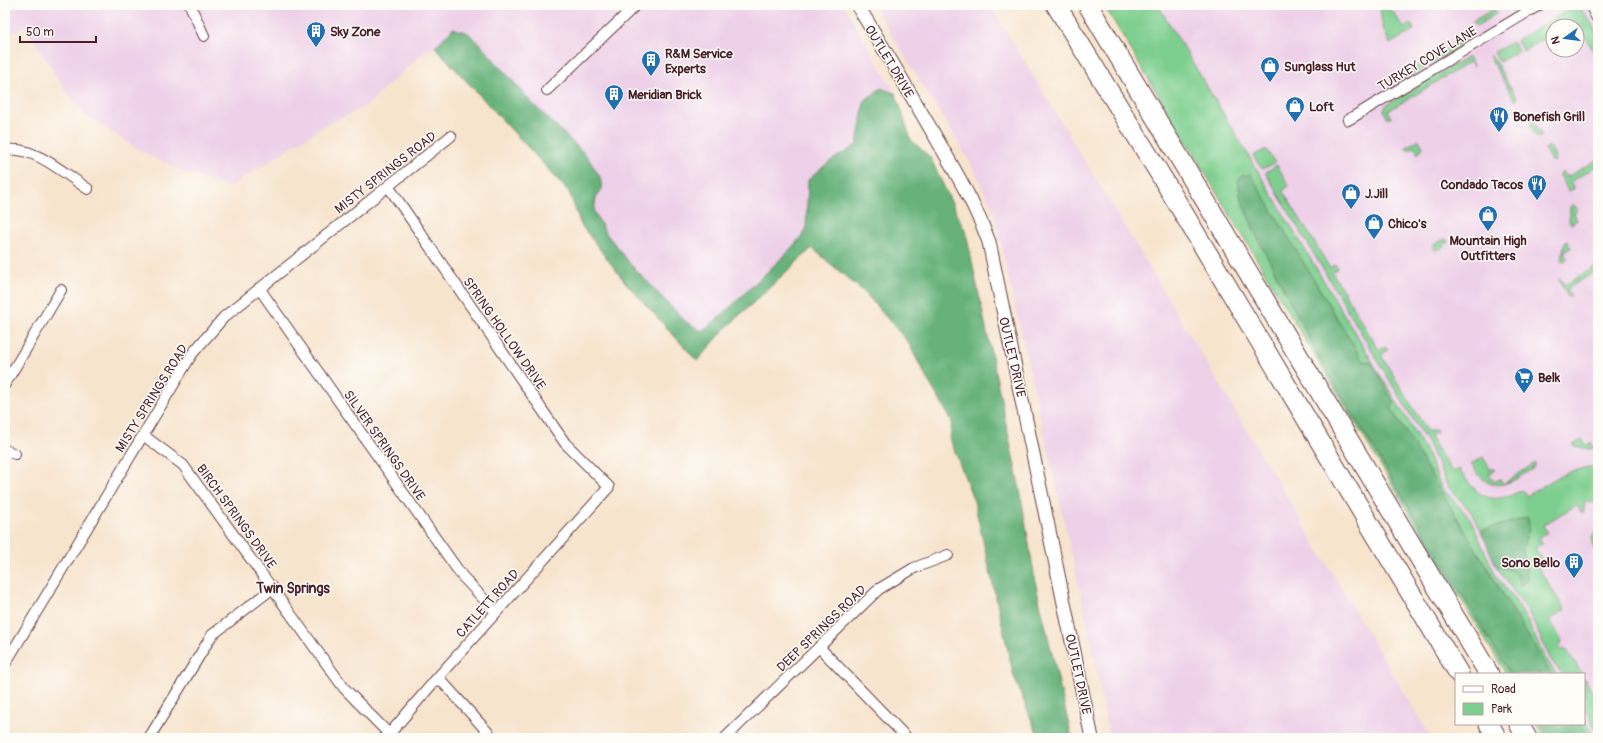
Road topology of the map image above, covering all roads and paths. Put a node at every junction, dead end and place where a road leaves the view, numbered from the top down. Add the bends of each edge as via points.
1 (190, 5) edge
2 (636, 5) edge
3 (857, 5) edge
4 (1056, 5) edge
5 (1088, 5) edge
6 (1539, 5) edge
7 (1592, 5) edge
8 (1598, 17) edge
9 (204, 36) dead end
10 (547, 90) dead end
11 (1348, 120) dead end
12 (451, 136) dead end
13 (5, 151) edge
14 (388, 186) junction
15 (88, 189) dead end
16 (259, 288) junction
17 (61, 290) dead end
18 (5, 384) edge
19 (143, 435) junction
20 (5, 450) edge
21 (15, 454) dead end
22 (608, 487) joint
23 (948, 555) dead end
24 (272, 588) junction
25 (496, 612) junction
26 (819, 647) junction
27 (5, 664) edge
28 (1458, 673) edge
29 (1488, 673) edge
30 (438, 677) junction
31 (1490, 725) edge
32 (1519, 725) edge
33 (388, 736) edge
34 (149, 738) edge
35 (493, 738) edge
36 (725, 738) edge
37 (907, 738) edge
38 (1092, 738) edge
39 (1497, 738) edge
40 (1527, 738) edge

1 - 9 street
2 - 10 street
3 - 38 street, OUTLET DRIVE via 968,193 989,242
4 - 28 highway
5 - 29 highway
6 - 11 street, TURKEY COVE LANE
7 - 8 street
12 - 14 street, MISTY SPRINGS ROAD
13 - 15 street via 10,149 28,152
14 - 16 street, MISTY SPRINGS ROAD
14 - 22 street, SPRING HOLLOW DRIVE via 565,443
16 - 19 street, MISTY SPRINGS ROAD via 224,317 192,354
16 - 25 street, SILVER SPRINGS DRIVE via 462,576
17 - 18 street
19 - 24 street, BIRCH SPRINGS DRIVE via 183,465
19 - 27 street, MISTY SPRINGS ROAD
20 - 21 street
22 - 25 street, CATLETT ROAD
23 - 26 street, DEEP SPRINGS ROAD via 914,568 879,589
24 - 33 street, BIRCH SPRINGS DRIVE via 344,688
24 - 34 street via 212,635
25 - 30 street, CATLETT ROAD
26 - 36 street, DEEP SPRINGS ROAD
26 - 37 street
30 - 33 street, CATLETT ROAD
30 - 35 street
31 - 39 highway
32 - 40 highway

